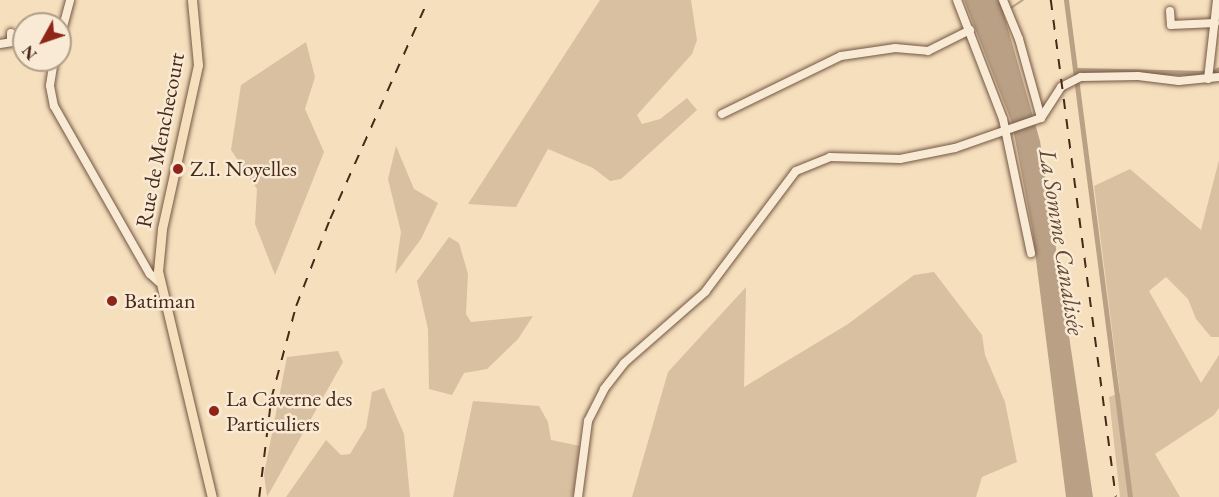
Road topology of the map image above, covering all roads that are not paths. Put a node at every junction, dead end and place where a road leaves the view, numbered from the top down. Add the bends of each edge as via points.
1 (192, 0) edge
2 (957, 0) edge
3 (1217, 0) edge
4 (1003, 3) edge
5 (1170, 11) dead end
6 (1215, 23) junction
7 (970, 30) junction
8 (11, 33) dead end
9 (11, 42) joint
10 (0, 44) edge
11 (53, 72) edge
12 (1219, 77) edge
13 (1208, 79) junction
14 (722, 114) dead end
15 (1040, 119) junction
16 (1007, 128) junction
17 (1031, 253) dead end
18 (159, 277) junction
19 (212, 497) edge
20 (578, 497) edge

1 - 18 main road, Rue de Menchecourt via 198,65 162,229
2 - 7 street
3 - 6 street
4 - 15 street
5 - 6 street via 1172,25
6 - 13 street
7 - 14 street via 928,51 895,48 841,56
7 - 16 street
8 - 9 street
9 - 10 street
11 - 18 street via 54,106 147,269
12 - 13 street
13 - 15 street via 1077,78 1061,87
15 - 16 street
16 - 17 street
16 - 20 street via 945,151 900,159 830,157 796,171 705,292 624,363 604,389 588,421
18 - 19 main road, Rue de Menchecourt

